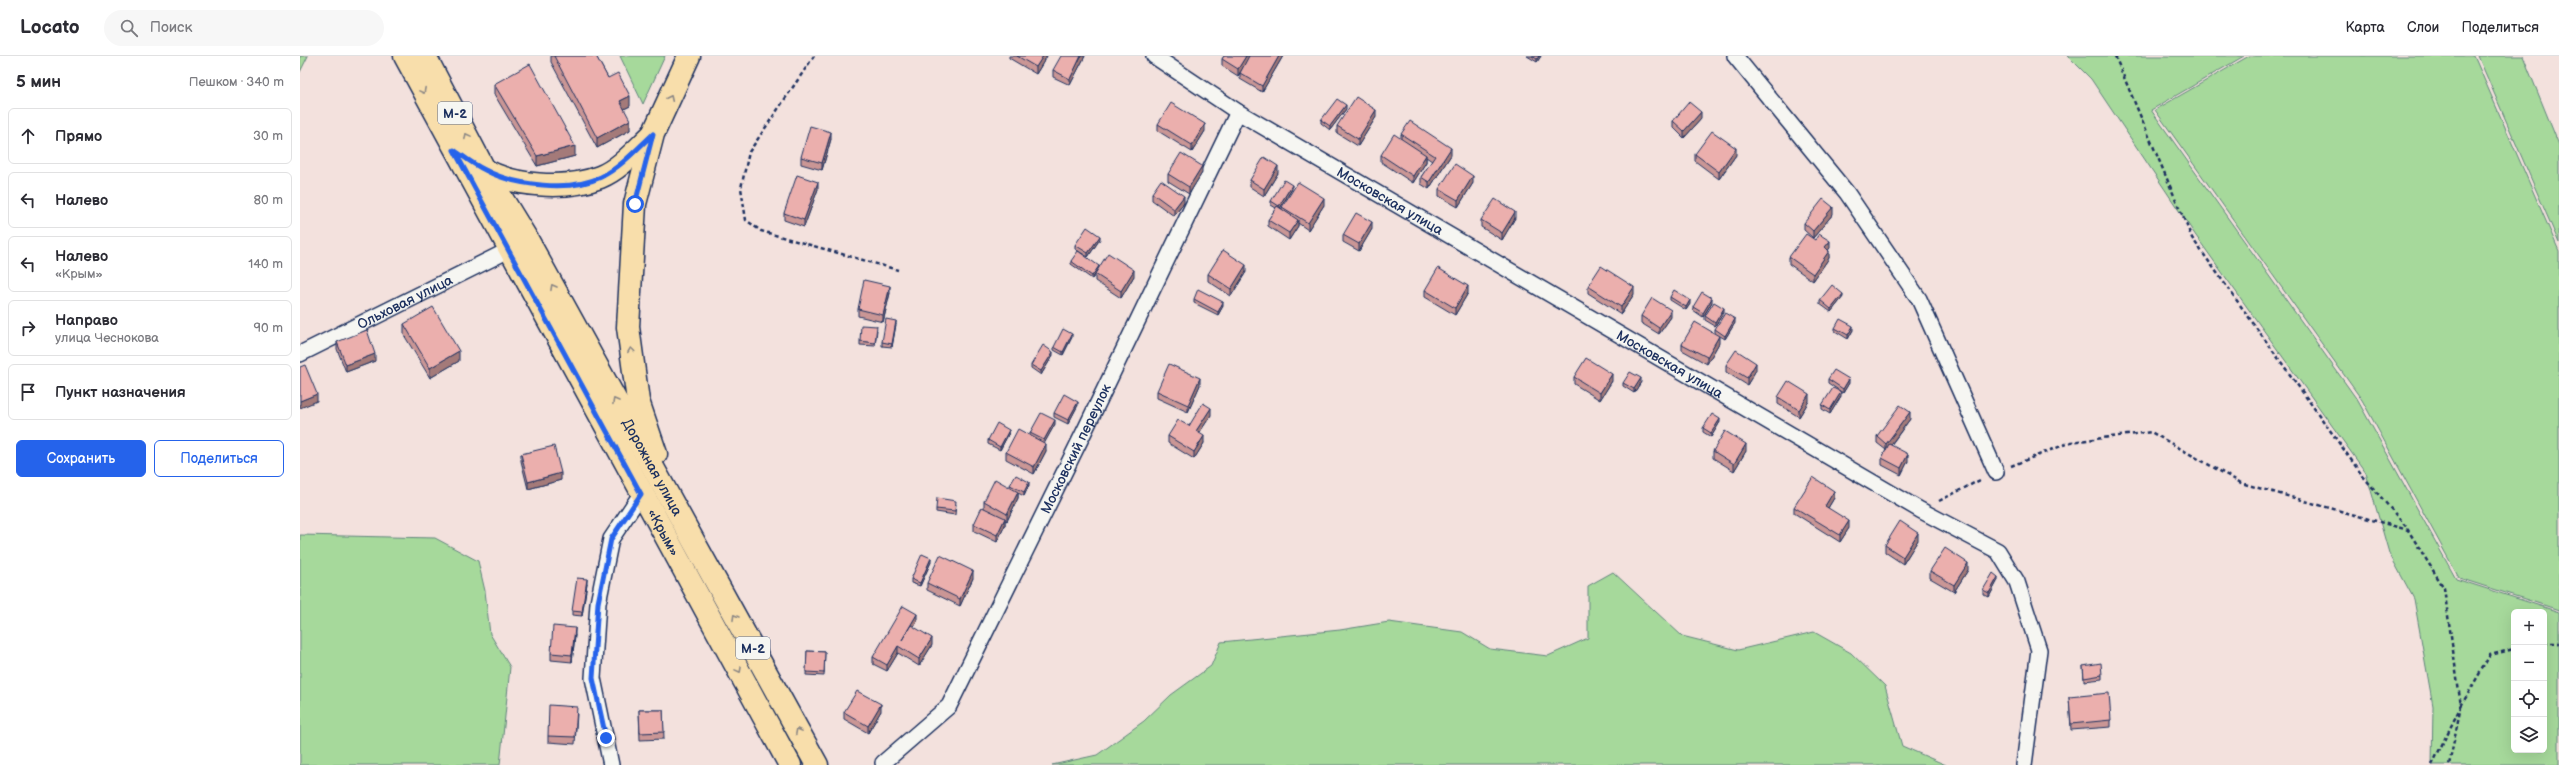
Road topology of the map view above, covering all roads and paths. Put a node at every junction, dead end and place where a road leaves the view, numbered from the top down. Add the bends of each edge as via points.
1 (405, 56) edge
2 (425, 56) edge
3 (689, 56) edge
4 (814, 56) edge
5 (1154, 56) edge
6 (1735, 56) edge
7 (2115, 56) edge
8 (1238, 112) junction
9 (653, 134) junction
10 (454, 150) junction
11 (486, 171) junction
12 (509, 250) junction
13 (898, 270) dead end
14 (300, 354) edge
15 (1996, 472) junction
16 (641, 494) junction
17 (1920, 510) junction
18 (2408, 530) junction
19 (688, 533) junction
20 (2547, 643) edge
21 (2559, 643) edge
22 (2511, 650) edge
23 (2461, 706) junction
24 (883, 763) dead end
25 (611, 765) edge
26 (790, 765) edge
27 (816, 765) edge
28 (2024, 765) edge
29 (2432, 765) edge
30 (2449, 765) edge

1 -> 10 main road, «Крым» / М-2
11 -> 2 main road, М-2
9 -> 3 main road
4 - 13 path via 749,152 741,188 746,220 761,232
5 - 8 street, Московская улица
6 - 15 street via 1847,193 1919,299
7 - 18 path via 2192,238 2362,475
8 - 17 street, Московская улица
8 - 24 street, Московский переулок via 1088,425 949,706
9 - 11 main road via 620,165 600,177 565,186 514,180
19 -> 9 main road via 659,463 638,401 628,327 635,204
10 - 11 main road
10 - 12 main road, «Крым» / М-2
19 -> 11 main road, Дорожная улица / М-2 via 528,241
12 - 14 street, Ольховая улица
12 - 16 main road, «Крым» / М-2
15 - 17 path
15 - 18 path via 2072,442 2151,432 2241,483
16 - 25 street via 611,539 598,603 593,678
16 -> 26 main road, «Крым» / М-2 via 694,586
17 - 28 street, Московская улица via 1998,551 2017,582 2039,650
18 - 23 path via 2444,588
27 -> 19 main road, Дорожная улица / М-2
20 - 21 path
22 - 23 path via 2490,654
23 - 29 path
23 - 30 path

